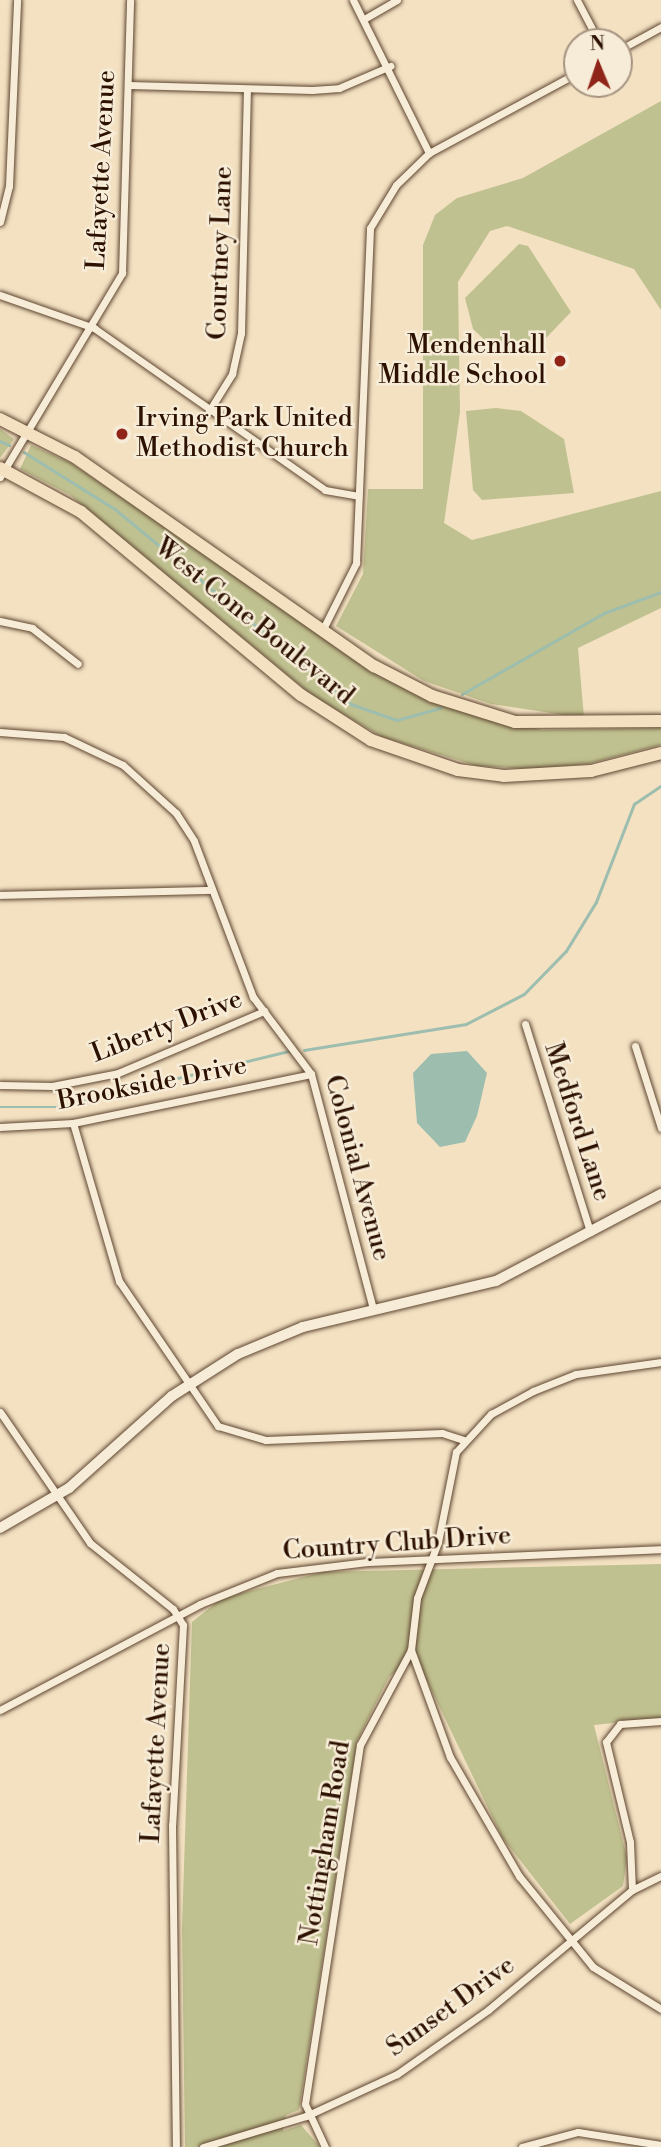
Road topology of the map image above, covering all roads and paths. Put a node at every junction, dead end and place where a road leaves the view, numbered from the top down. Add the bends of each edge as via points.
1 (17, 0) edge
2 (130, 0) edge
3 (353, 0) edge
4 (397, 0) edge
5 (576, 0) edge
6 (364, 19) junction
7 (661, 27) edge
8 (591, 28) edge
9 (633, 42) edge
10 (390, 66) junction
11 (563, 81) edge
12 (129, 85) junction
13 (247, 90) junction
14 (429, 153) junction
15 (0, 222) edge
16 (0, 295) edge
17 (94, 328) junction
18 (209, 411) junction
19 (0, 419) edge
20 (30, 430) junction
21 (2, 472) edge
22 (358, 496) junction
23 (0, 621) edge
24 (323, 629) junction
25 (78, 664) dead end
26 (661, 722) edge
27 (0, 732) edge
28 (661, 752) edge
29 (212, 890) junction
30 (0, 895) edge
31 (264, 1011) junction
32 (524, 1024) dead end
33 (635, 1046) dead end
34 (312, 1074) junction
35 (0, 1086) edge
36 (73, 1123) junction
37 (0, 1127) edge
38 (661, 1128) edge
39 (661, 1194) edge
40 (590, 1232) junction
41 (373, 1308) junction
42 (661, 1362) edge
43 (186, 1387) junction
44 (0, 1412) edge
45 (464, 1440) junction
46 (56, 1496) junction
47 (0, 1528) edge
48 (661, 1549) edge
49 (428, 1559) junction
50 (178, 1615) junction
51 (411, 1650) junction
52 (0, 1710) edge
53 (661, 1721) edge
54 (661, 1877) edge
55 (632, 1889) junction
56 (571, 1940) junction
57 (661, 2009) edge
58 (306, 2116) junction
59 (661, 2145) edge
60 (176, 2147) edge
61 (203, 2147) edge
62 (325, 2147) edge
63 (522, 2147) edge

1 - 15 street via 9,186
2 - 12 street, Lafayette Avenue
3 - 6 street
4 - 6 street
5 - 8 street
6 - 10 street
7 - 9 street
10 - 13 street via 339,88
10 - 14 street
11 - 14 street
12 - 13 street
12 - 17 street, Lafayette Avenue via 122,273
13 - 18 street, Courtney Lane via 241,333 232,374
14 - 22 street via 396,185 370,228
16 - 17 street
17 - 18 street
17 - 20 street, Lafayette Avenue
18 - 22 street via 325,490
19 - 20 main road, West Cone Boulevard
20 - 21 street, Lafayette Avenue
20 - 24 main road, West Cone Boulevard
21 - 28 main road, West Cone Boulevard via 81,512 301,695 381,745 458,770 504,776 592,771
22 - 24 street via 356,563
23 - 25 street via 32,628
24 - 26 main road, West Cone Boulevard via 413,687 515,722
27 - 29 street, Colonial Avenue via 64,737 123,765 176,813 194,841
29 - 30 street
29 - 31 street, Colonial Avenue
31 - 34 street, Colonial Avenue
31 - 35 street, Liberty Drive via 118,1073 52,1086
32 - 40 street, Medford Lane
33 - 38 street
34 - 36 street, Brookside Drive
34 - 41 street, Colonial Avenue
36 - 37 street, Brookside Drive
36 - 43 street via 108,1257
39 - 40 street
40 - 41 street via 496,1281
41 - 43 street via 282,1334
42 - 45 street, Nottingham Road via 576,1374 533,1391 491,1414
43 - 45 street via 218,1426 248,1438 442,1433
43 - 46 street
44 - 46 street, Lafayette Avenue
45 - 49 street, Nottingham Road
46 - 47 street
46 - 50 street, Lafayette Avenue via 114,1568
48 - 49 street, Country Club Drive
49 - 50 street, Country Club Drive via 277,1573
49 - 51 street, Nottingham Road
50 - 52 street, Country Club Drive
50 - 60 street, Lafayette Avenue via 183,1640 172,1825
51 - 56 street via 463,1783 519,1876
51 - 58 street, Nottingham Road via 360,1745
53 - 55 street via 620,1724 606,1742 630,1842
54 - 55 street, Sunset Drive
55 - 56 street, Sunset Drive
56 - 57 street via 613,1983
56 - 58 street, Sunset Drive via 434,2052
58 - 61 street, Sunset Drive
58 - 62 street
59 - 63 street via 578,2132

